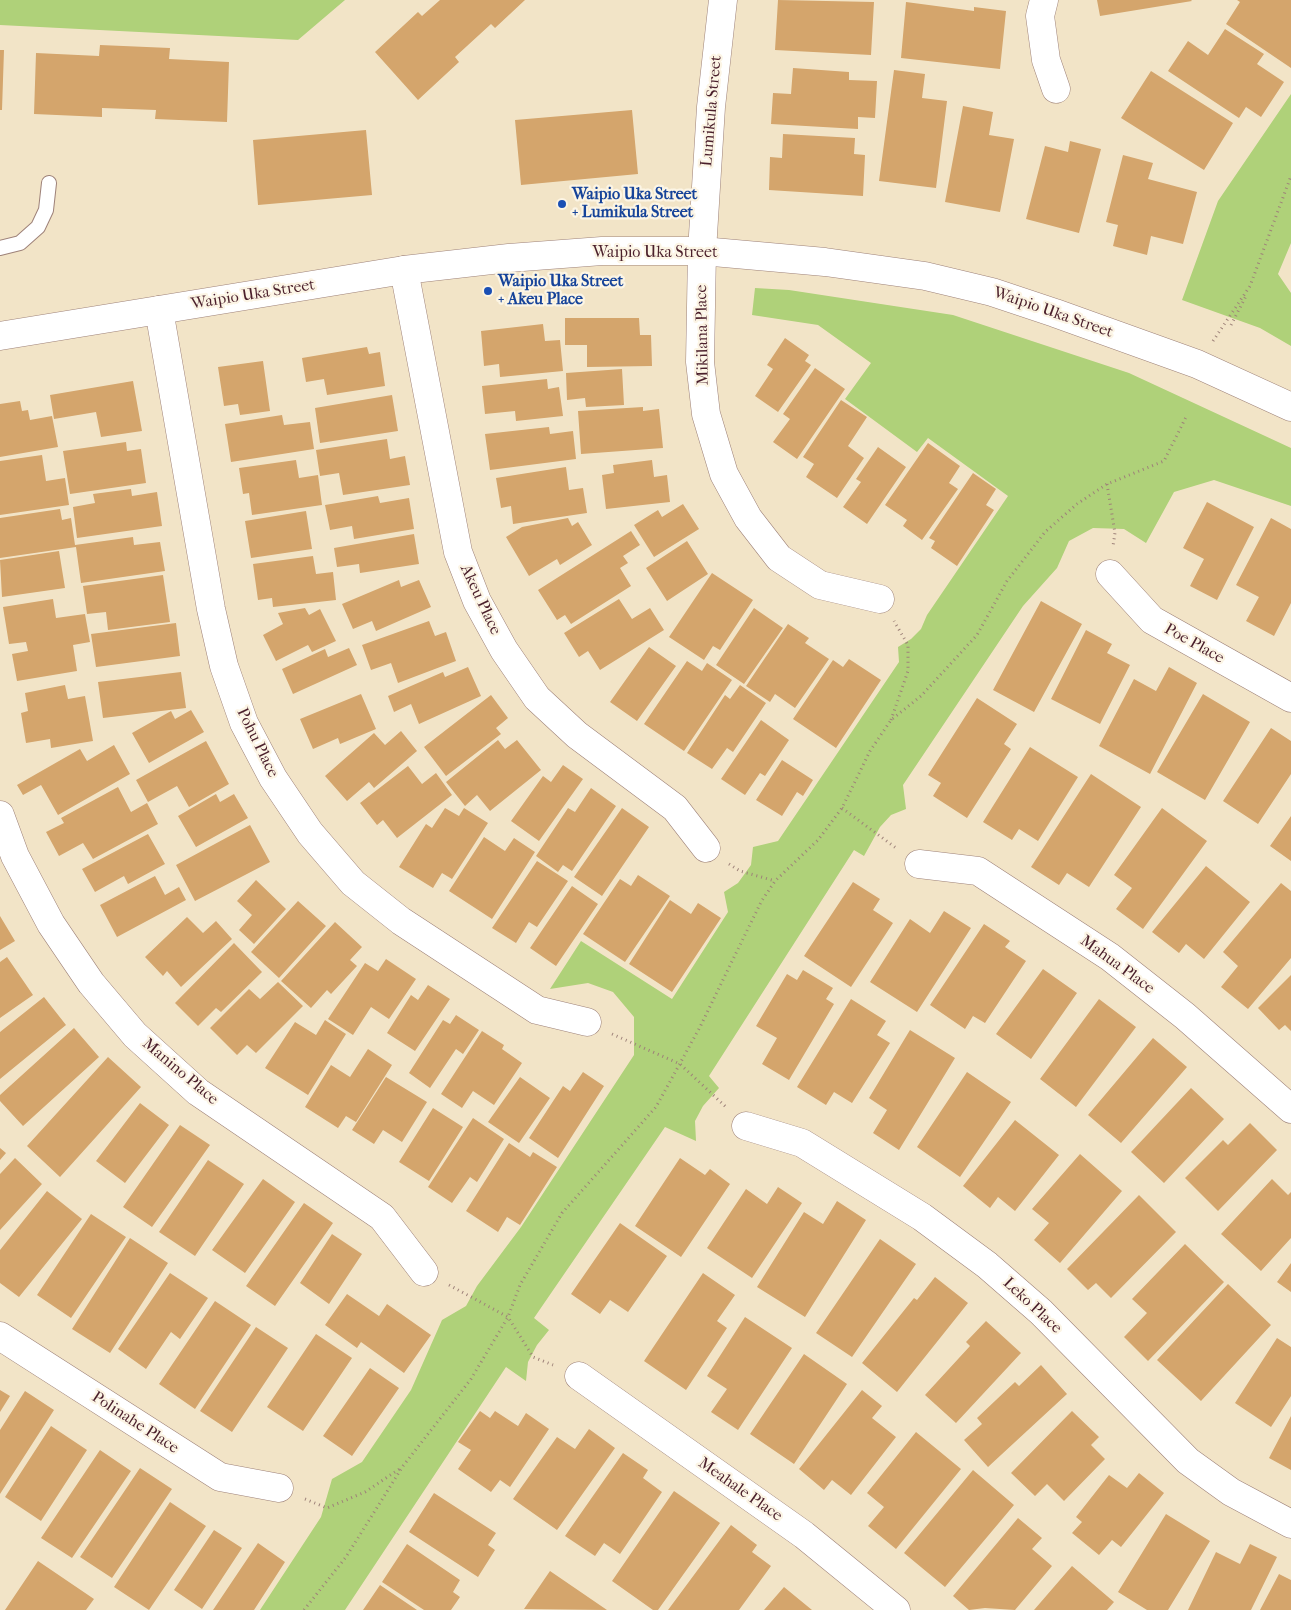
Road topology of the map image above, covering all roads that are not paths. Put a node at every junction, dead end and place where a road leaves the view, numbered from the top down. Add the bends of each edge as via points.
1 (723, 0) edge
2 (1044, 0) edge
3 (1056, 89) dead end
4 (49, 183) dead end
5 (0, 248) edge
6 (702, 251) junction
7 (404, 270) junction
8 (159, 310) junction
9 (0, 336) edge
10 (1291, 407) edge
11 (1110, 574) road end
12 (880, 600) road end
13 (1291, 698) edge
14 (0, 815) edge
15 (706, 848) road end
16 (919, 864) road end
17 (587, 1022) road end
18 (1291, 1110) edge
19 (746, 1126) road end
20 (424, 1272) road end
21 (0, 1336) edge
22 (579, 1376) road end
23 (278, 1488) road end
24 (1291, 1524) edge
25 (896, 1610) edge

1 - 6 street, Lumikula Street via 711,107
2 - 3 street via 1040,16 1046,60
4 - 5 lane via 46,210 38,227 20,243
6 - 7 street, Waipio Uka Street via 602,251
6 - 10 street, Waipio Uka Street via 824,262 925,276 992,292 1197,364
6 - 12 street, Mikilana Place via 700,362 706,414 724,474 748,518 779,558 820,585
7 - 8 street, Waipio Uka Street
7 - 15 street, Akeu Place via 458,552 477,601 504,650 537,698 577,735 675,808
8 - 9 street, Waipio Uka Street
8 - 17 street, Pohu Place via 211,609 224,666 244,723 273,778 310,833 353,883 394,915 537,1010
11 - 13 street, Poe Place via 1152,620
14 - 20 street, Manino Place via 15,856 51,924 91,983 135,1035 198,1092 382,1217
16 - 18 street, Mahua Place via 978,871 1110,957 1185,1016
19 - 24 street, Leko Place via 802,1143 922,1217 987,1264 1042,1312 1188,1461 1231,1492
21 - 23 street, Polinahe Place via 220,1477
22 - 25 street, Meahale Place via 804,1535

